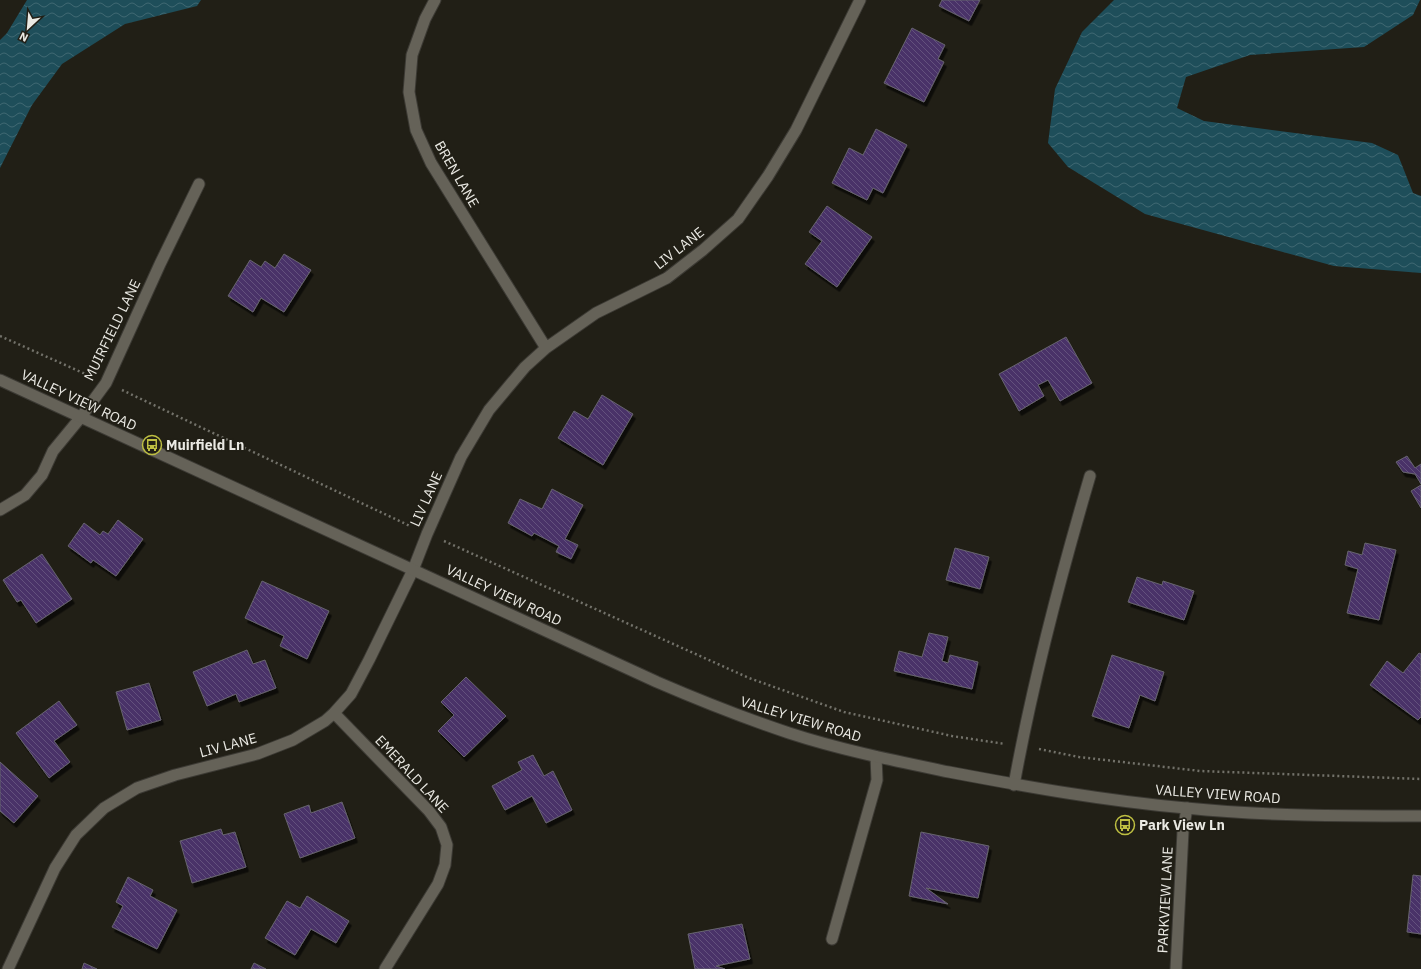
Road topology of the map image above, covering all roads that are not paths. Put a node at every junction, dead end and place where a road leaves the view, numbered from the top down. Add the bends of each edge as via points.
1 (435, 0) edge
2 (860, 0) edge
3 (199, 184) dead end
4 (546, 348) junction
5 (0, 380) edge
6 (81, 417) junction
7 (1090, 476) dead end
8 (0, 510) edge
9 (413, 570) junction
10 (334, 713) junction
11 (876, 757) junction
12 (1014, 785) junction
13 (1187, 808) junction
14 (1421, 816) edge
15 (832, 939) dead end
16 (8, 969) edge
17 (385, 969) edge
18 (1176, 969) edge

1 - 4 street, BREN LANE via 412,55 409,92 416,130 431,163
2 - 4 street, LIV LANE via 796,130 738,219 667,278 596,313
3 - 6 street, MUIRFIELD LANE via 106,383
4 - 9 street, LIV LANE via 525,367 489,410 461,457
5 - 6 street, VALLEY VIEW ROAD
6 - 8 street, MUIRFIELD LANE via 54,451 42,475 25,495
6 - 9 street, VALLEY VIEW ROAD
7 - 12 street via 1050,618
9 - 10 street, LIV LANE via 351,694
9 - 11 street, VALLEY VIEW ROAD via 733,714 791,734
10 - 16 street, LIV LANE via 293,740 257,754 175,775 137,788 104,808 76,835 55,868
10 - 17 street, EMERALD LANE via 429,811 441,827 447,845 445,865 438,884
11 - 12 street, VALLEY VIEW ROAD
11 - 15 street via 877,780
12 - 13 street, VALLEY VIEW ROAD via 1088,797
13 - 14 street, VALLEY VIEW ROAD via 1319,816
13 - 18 street, PARKVIEW LANE via 1183,831

